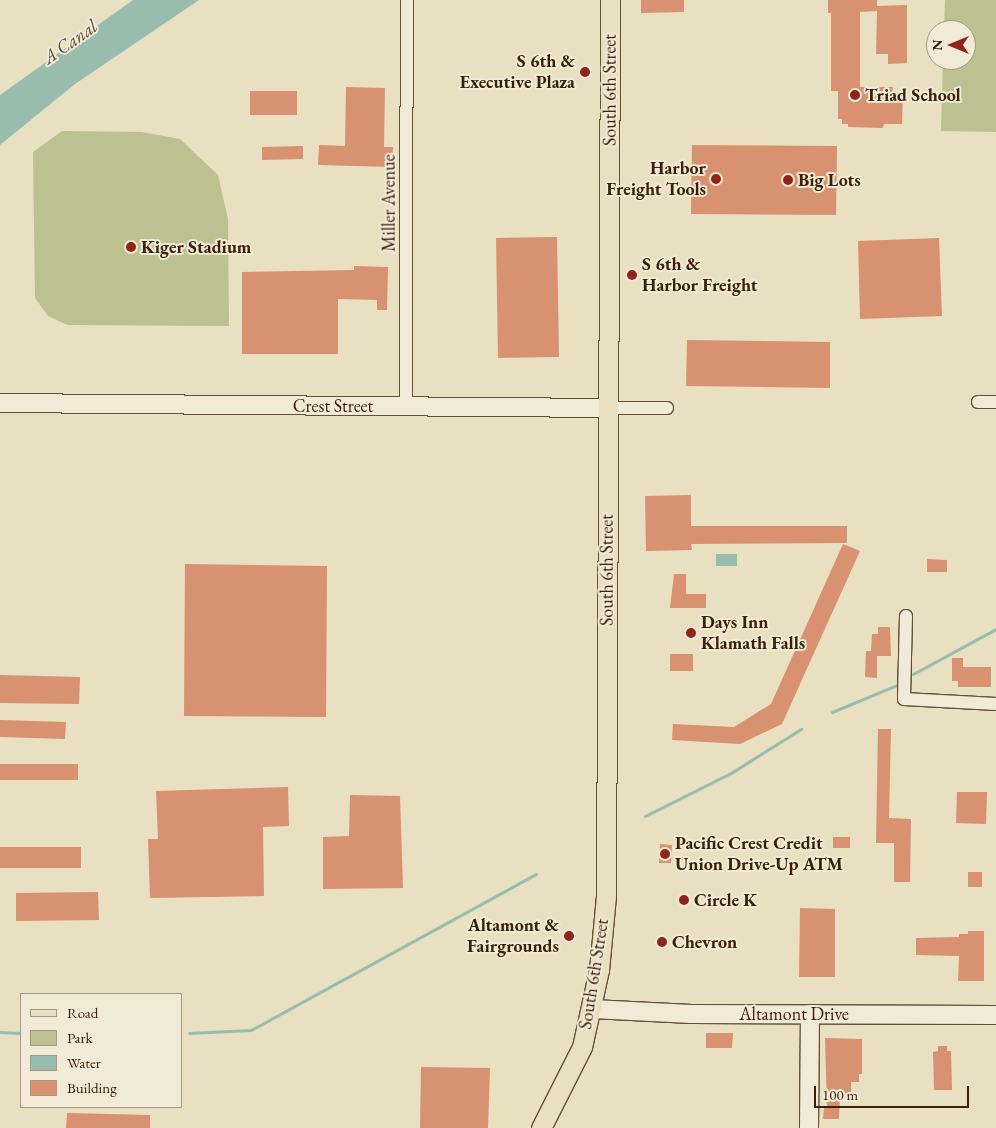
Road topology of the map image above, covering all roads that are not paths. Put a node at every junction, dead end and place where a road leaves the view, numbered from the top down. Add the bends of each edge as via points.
1 (407, 0) edge
2 (610, 0) edge
3 (978, 402) dead end
4 (996, 402) edge
5 (0, 403) edge
6 (406, 406) junction
7 (608, 408) junction
8 (667, 408) dead end
9 (906, 616) dead end
10 (996, 704) edge
11 (592, 1010) junction
12 (810, 1014) junction
13 (996, 1015) edge
14 (541, 1128) edge
15 (809, 1128) edge

1 - 6 street, Miller Avenue
2 - 7 main road, South 6th Street
3 - 4 street
5 - 6 street, Crest Street
6 - 7 street, Crest Street
7 - 8 street, Crest Street
7 - 11 main road, South 6th Street via 606,896
9 - 10 street via 904,699
11 - 12 street, Altamont Drive
11 - 14 main road, South 6th Street via 582,1047
12 - 13 street, Altamont Drive
12 - 15 street

